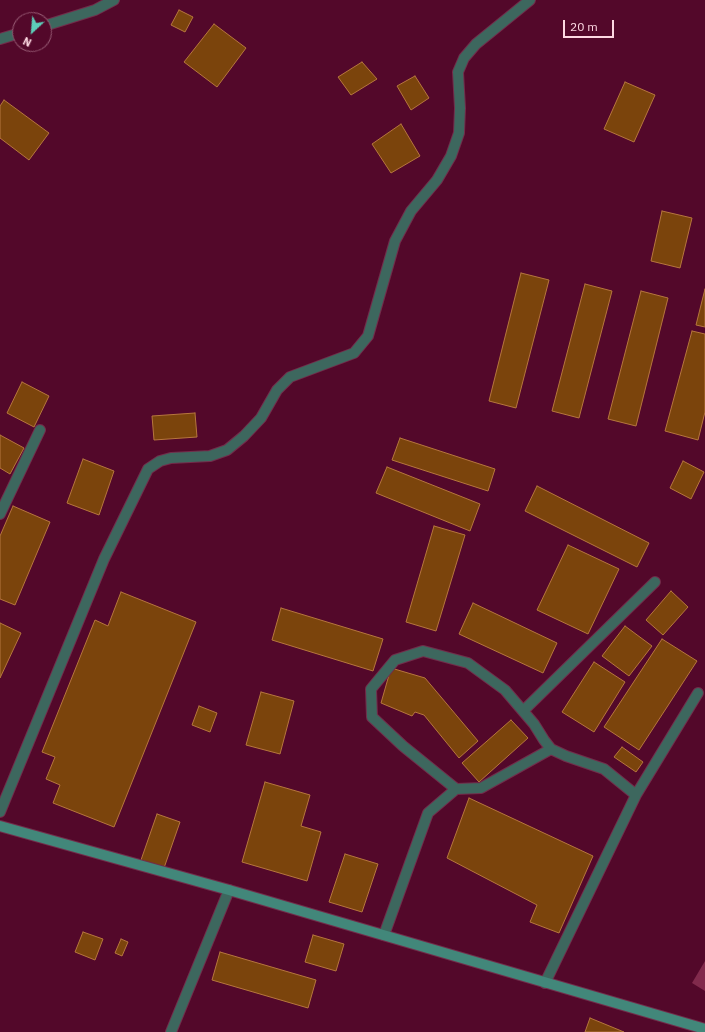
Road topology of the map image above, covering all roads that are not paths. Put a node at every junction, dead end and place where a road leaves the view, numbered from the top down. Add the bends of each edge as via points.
1 (114, 0) edge
2 (530, 0) edge
3 (52, 23) edge
4 (12, 35) edge
5 (0, 39) edge
6 (40, 430) dead end
7 (0, 514) edge
8 (656, 582) dead end
9 (698, 693) dead end
10 (523, 710) junction
11 (551, 749) junction
12 (456, 789) junction
13 (636, 795) junction
14 (0, 812) edge
15 (0, 826) edge
16 (229, 890) junction
17 (384, 935) junction
18 (545, 983) junction
19 (705, 1030) edge
20 (171, 1032) edge

1 - 3 street via 95,10
2 - 14 street via 476,44 464,58 458,72 460,133 451,156 437,180 411,211 395,240 368,336 354,353 290,377 277,390 261,418 227,450 210,456 171,458 160,461 148,469 104,559
4 - 5 street
6 - 7 street
8 - 10 street
9 - 13 street
10 - 11 street
10 - 12 street via 505,690 468,662 423,651 395,660 371,689 372,717
11 - 12 street via 481,788
11 - 13 street via 604,769
12 - 17 street via 428,813
13 - 18 street
15 - 16 main road
16 - 17 main road
16 - 20 street
17 - 18 main road
18 - 19 main road

